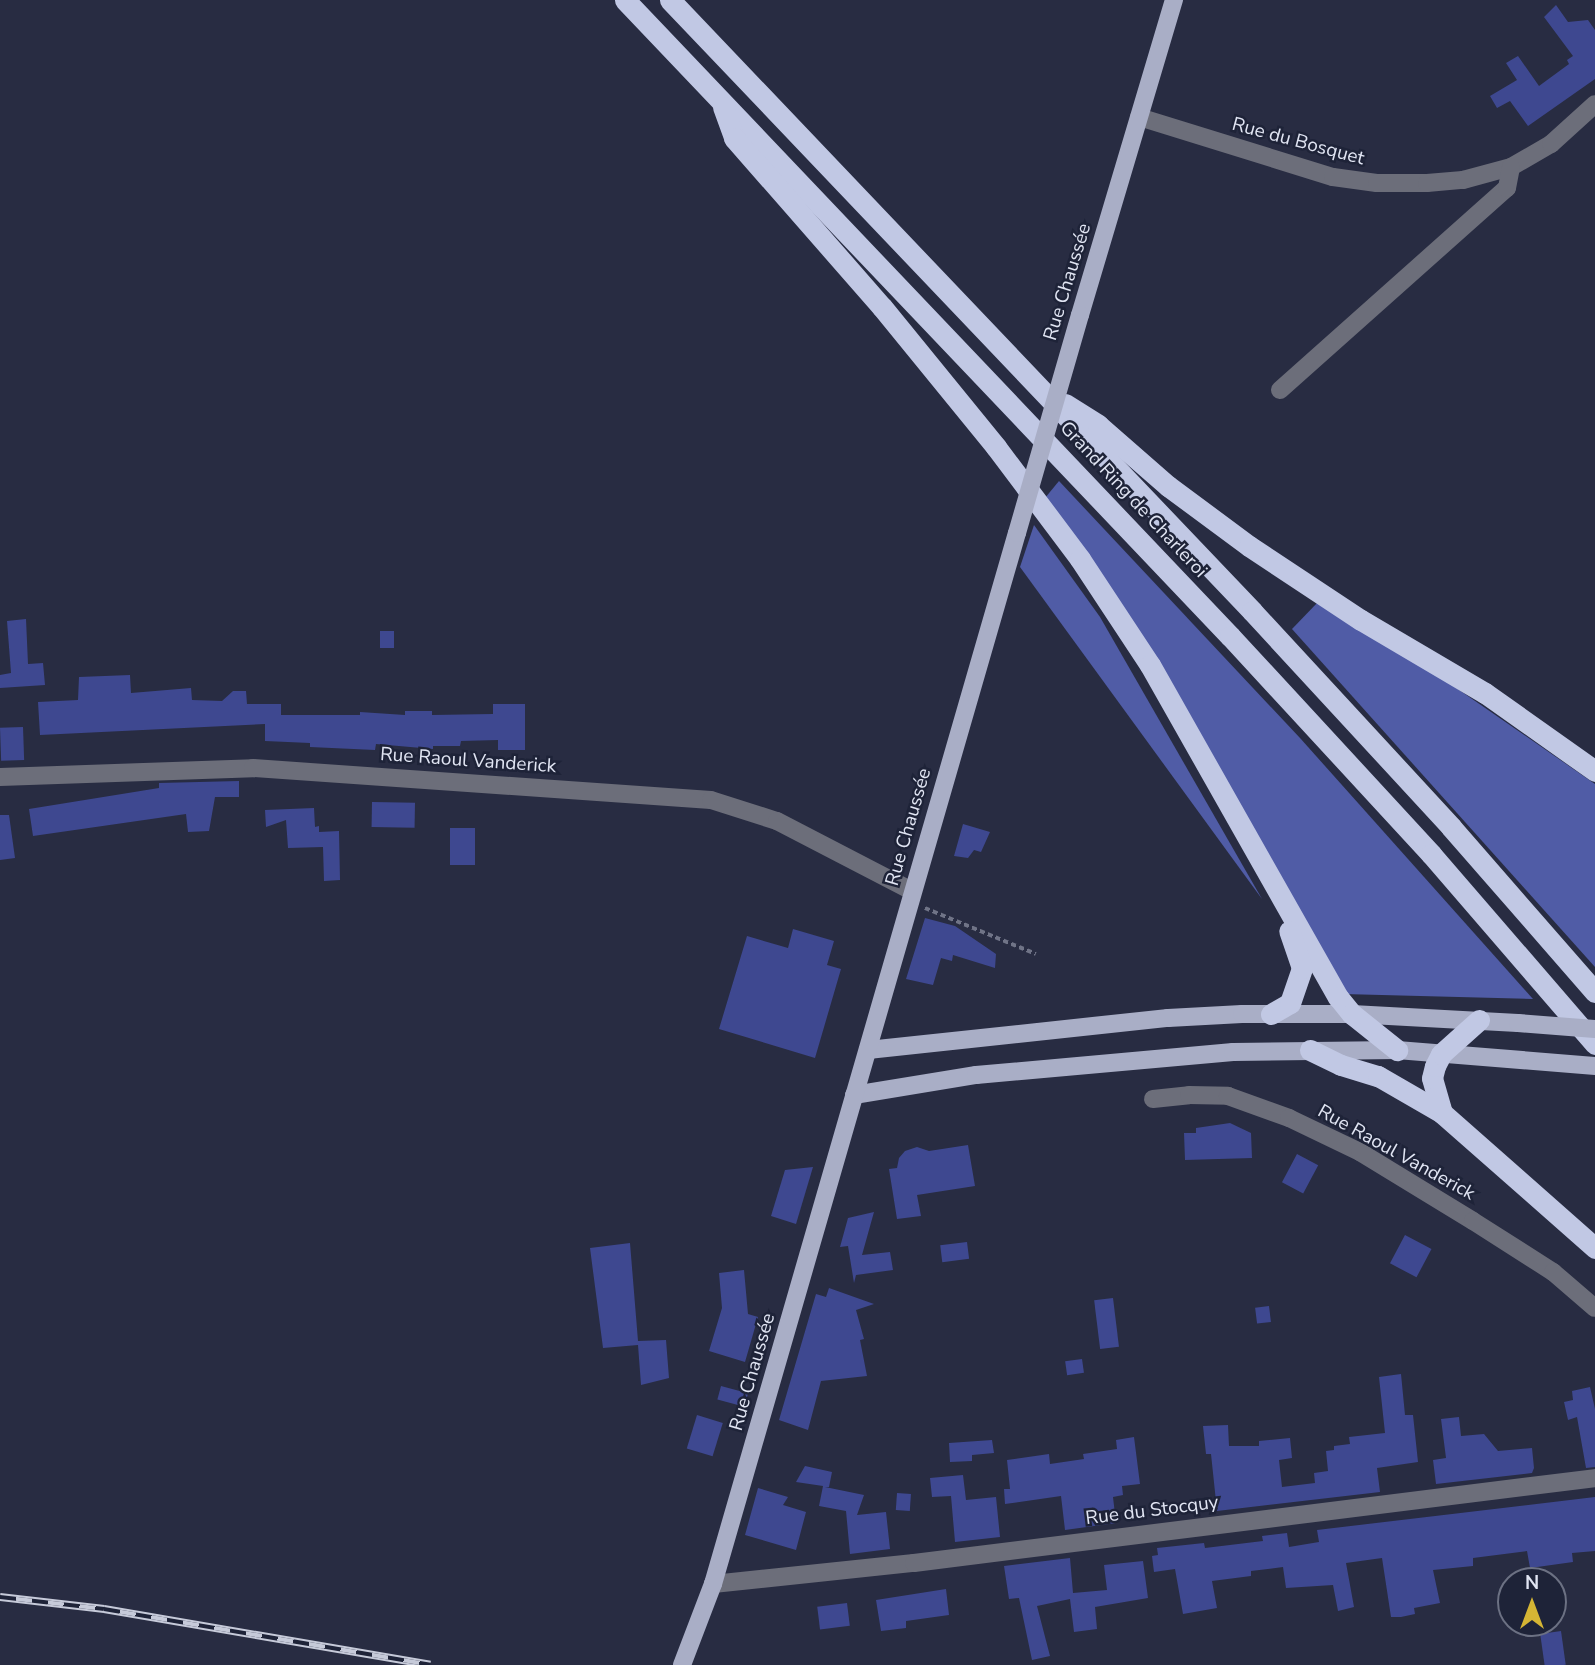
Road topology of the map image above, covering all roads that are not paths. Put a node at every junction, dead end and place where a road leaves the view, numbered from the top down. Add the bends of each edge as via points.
1 (625, 0) edge
2 (670, 0) edge
3 (1174, 0) edge
4 (719, 99) junction
5 (1595, 104) edge
6 (1139, 117) junction
7 (1511, 167) junction
8 (1037, 387) junction
9 (1280, 390) dead end
10 (1595, 771) edge
11 (0, 777) edge
12 (1272, 883) junction
13 (911, 897) junction
14 (1595, 992) edge
15 (1271, 1014) junction
16 (1352, 1014) junction
17 (1479, 1020) junction
18 (1595, 1029) edge
19 (1595, 1044) edge
20 (868, 1050) junction
21 (1310, 1050) junction
22 (1397, 1050) junction
23 (1441, 1054) junction
24 (1595, 1066) edge
25 (854, 1095) junction
26 (1153, 1099) dead end
27 (1442, 1113) junction
28 (1595, 1248) edge
29 (1595, 1308) edge
30 (1595, 1478) edge
31 (713, 1584) junction
32 (683, 1665) edge

1 - 4 highway, Grand Ring de Charleroi
2 - 8 highway, Grand Ring de Charleroi
3 - 6 main road, Rue Chaussée
4 - 12 highway via 734,138 881,307 1080,559 1150,666
4 - 19 highway, Grand Ring de Charleroi via 1239,646 1430,854
5 - 7 street, Rue du Bosquet via 1551,144
6 - 7 street, Rue du Bosquet via 1333,177 1377,183 1463,180
6 - 13 main road, Rue Chaussée, bridge
7 - 9 street via 1507,188
8 - 10 highway via 1098,425 1168,486 1249,546 1361,620 1485,693
8 - 14 highway, Grand Ring de Charleroi via 1252,611
11 - 13 street, Rue Raoul Vanderick via 253,768 711,800 777,821
12 - 15 highway via 1303,968 1290,1003
12 - 16 highway
13 - 20 main road, Rue Chaussée
15 - 16 main road
15 - 20 main road via 1168,1018
16 - 17 main road
16 - 22 highway
17 - 18 main road, bridge
17 - 23 highway
20 - 25 main road, Rue Chaussée
21 - 22 main road
21 - 25 main road via 1160,1056 975,1075
21 - 27 highway via 1378,1076
22 - 23 main road
23 - 24 main road
23 - 27 highway via 1432,1078
25 - 31 main road, Rue Chaussée
26 - 29 street, Rue Raoul Vanderick via 1228,1096 1289,1118 1360,1152 1473,1220 1553,1272
27 - 28 highway
30 - 31 street, Rue du Stocquy
31 - 32 main road, Rue Chaussée

